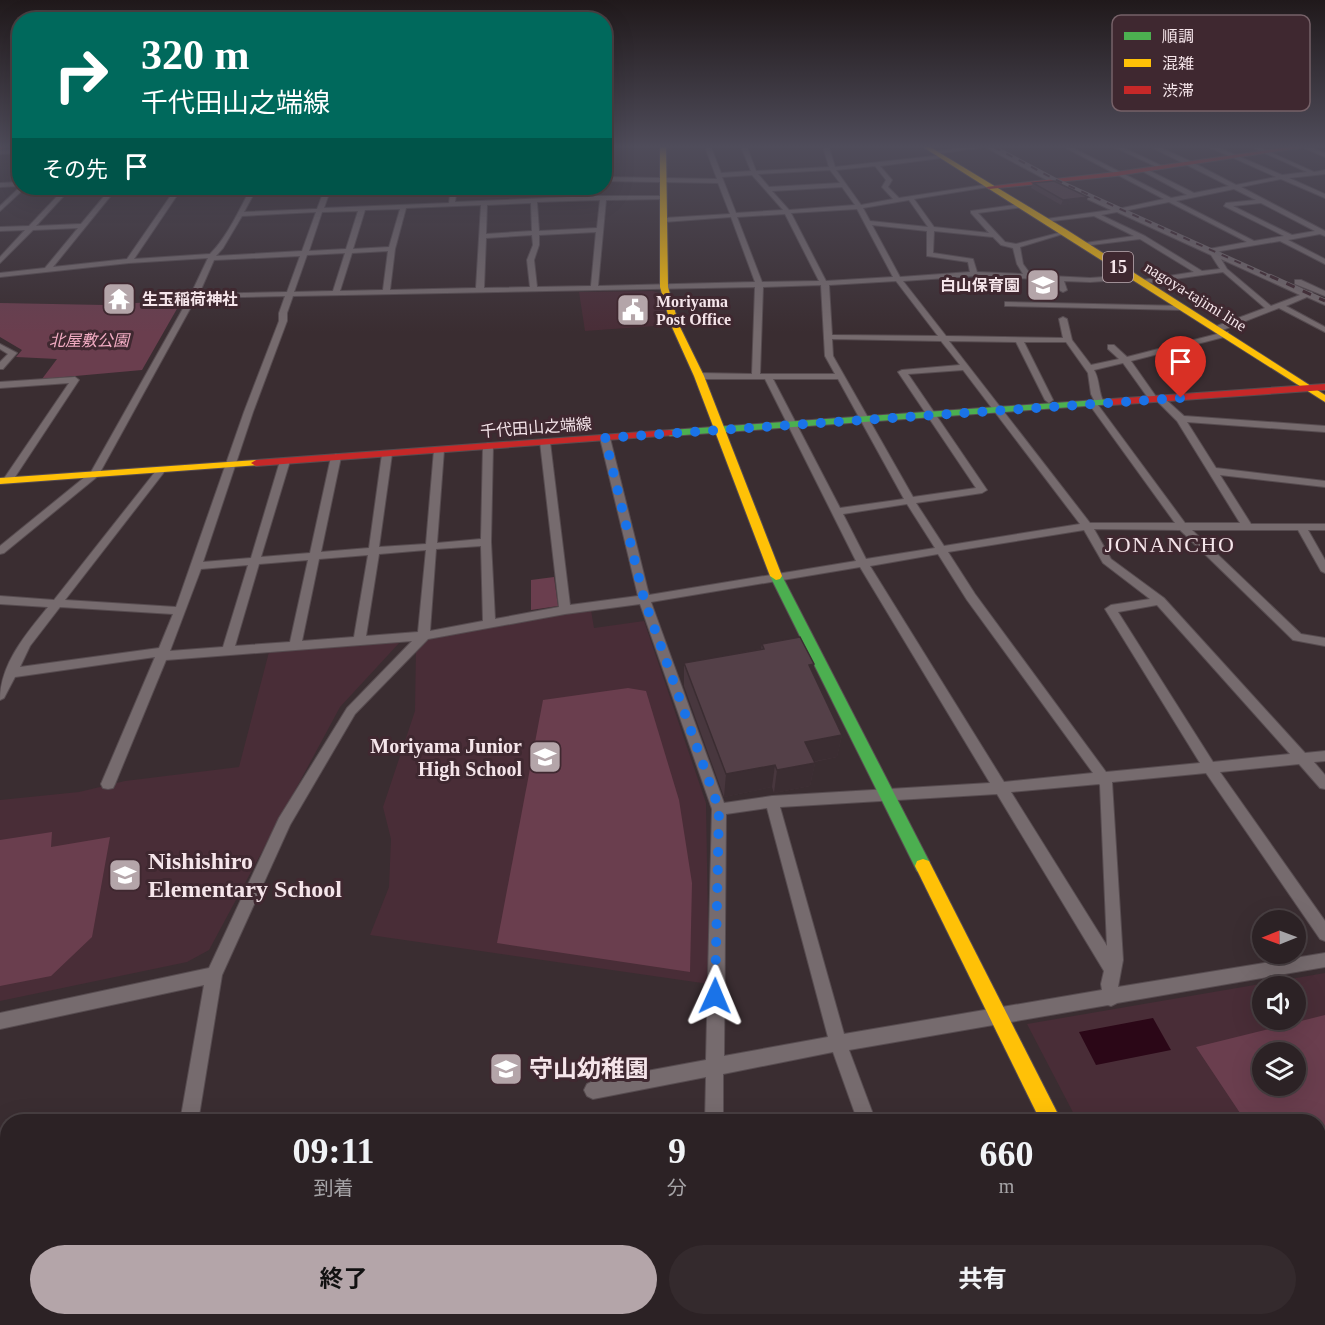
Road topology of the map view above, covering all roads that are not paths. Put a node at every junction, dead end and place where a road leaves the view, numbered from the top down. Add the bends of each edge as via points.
1 (403, 208) edge
2 (49, 209) edge
3 (97, 209) edge
4 (165, 209) edge
5 (243, 209) edge
6 (386, 209) edge
7 (484, 209) edge
8 (534, 209) edge
9 (602, 209) edge
10 (664, 209) edge
11 (732, 209) edge
12 (784, 209) edge
13 (833, 209) edge
14 (860, 209) edge
15 (918, 209) edge
16 (1003, 209) edge
17 (1024, 209) edge
18 (1124, 209) edge
19 (1131, 209) edge
20 (1185, 209) edge
21 (1234, 209) edge
22 (1278, 209) edge
23 (362, 210) junction
24 (1117, 210) junction
25 (319, 211) junction
26 (787, 212) junction
27 (240, 214) junction
28 (1095, 214) junction
29 (735, 215) junction
30 (664, 219) junction
31 (1046, 221) junction
32 (868, 223) junction
33 (84, 225) junction
34 (931, 227) junction
35 (31, 228) junction
36 (0, 229) edge
37 (600, 230) junction
38 (1064, 232) junction
39 (1324, 232) edge
40 (535, 233) junction
41 (1167, 233) junction
42 (994, 235) junction
43 (483, 236) junction
44 (1290, 236) junction
45 (1141, 237) junction
46 (1280, 238) junction
47 (1251, 242) junction
48 (1085, 245) junction
49 (1016, 246) junction
50 (392, 249) junction
51 (1213, 250) junction
52 (349, 251) junction
53 (305, 254) junction
54 (212, 257) junction
55 (0, 261) edge
56 (129, 261) junction
57 (1325, 262) edge
58 (48, 269) junction
59 (1224, 270) junction
60 (974, 274) junction
61 (1202, 274) junction
62 (0, 275) edge
63 (1028, 276) junction
64 (1060, 278) junction
65 (898, 279) junction
66 (1139, 280) junction
67 (759, 283) junction
68 (823, 283) junction
69 (664, 287) junction
70 (594, 288) junction
71 (480, 289) junction
72 (534, 289) junction
73 (1063, 291) dead end
74 (386, 292) junction
75 (1323, 292) edge
76 (336, 293) junction
77 (290, 294) junction
78 (1307, 295) junction
79 (194, 296) junction
80 (1325, 303) edge
81 (1008, 304) dead end
82 (1279, 305) junction
83 (1183, 308) junction
84 (1270, 309) junction
85 (1063, 319) dead end
86 (1325, 330) edge
87 (1221, 332) junction
88 (829, 336) junction
89 (944, 339) junction
90 (1019, 340) junction
91 (1068, 340) junction
92 (0, 345) edge
93 (1111, 347) dead end
94 (1127, 362) junction
95 (0, 367) edge
96 (967, 367) junction
97 (1089, 368) junction
98 (699, 376) junction
99 (762, 377) junction
100 (841, 377) junction
101 (0, 385) edge
102 (1325, 387) edge
103 (1309, 388) junction
104 (1157, 399) junction
105 (1325, 399) edge
106 (1049, 400) dead end
107 (1096, 404) junction
108 (1000, 411) junction
109 (933, 416) junction
110 (1181, 419) junction
111 (866, 420) junction
112 (793, 425) junction
113 (1325, 429) edge
114 (718, 430) junction
115 (605, 438) junction
116 (545, 442) junction
117 (488, 446) junction
118 (439, 450) junction
119 (387, 453) junction
120 (336, 457) junction
121 (285, 461) junction
122 (230, 465) junction
123 (162, 469) junction
124 (1214, 471) junction
125 (95, 474) junction
126 (4, 480) edge
127 (1325, 484) edge
128 (910, 501) junction
129 (837, 512) junction
130 (1087, 526) junction
131 (1182, 526) junction
132 (1247, 526) junction
133 (1301, 527) junction
134 (1325, 527) edge
135 (486, 543) junction
136 (430, 548) junction
137 (940, 550) junction
138 (0, 551) edge
139 (374, 552) junction
140 (313, 558) junction
141 (862, 562) junction
142 (254, 563) junction
143 (196, 566) junction
144 (1325, 569) edge
145 (776, 576) junction
146 (644, 599) junction
147 (0, 600) edge
148 (1160, 602) junction
149 (58, 604) junction
150 (566, 610) junction
151 (179, 611) junction
152 (489, 623) junction
153 (424, 636) junction
154 (359, 641) junction
155 (1325, 642) edge
156 (295, 646) junction
157 (228, 651) junction
158 (162, 654) junction
159 (10, 673) junction
160 (0, 695) edge
161 (1325, 756) edge
162 (1302, 759) junction
163 (1210, 768) junction
164 (1102, 777) junction
165 (108, 784) dead end
166 (1325, 784) edge
167 (999, 788) junction
168 (888, 796) junction
169 (772, 802) junction
170 (719, 809) junction
171 (1325, 934) edge
172 (1325, 960) edge
173 (1112, 969) junction
174 (214, 975) junction
175 (1111, 998) junction
176 (998, 1016) junction
177 (0, 1021) edge
178 (838, 1043) junction
179 (714, 1065) junction
180 (593, 1090) dead end
181 (190, 1114) edge
182 (714, 1114) edge
183 (864, 1114) edge
184 (1048, 1114) edge

1 - 50 street
2 - 35 street
3 - 33 street
4 - 56 street
5 - 27 street
6 - 23 street
7 - 43 street
8 - 40 street
9 - 37 street
10 - 30 street
11 - 29 street
12 - 26 street
13 - 26 street
14 - 32 street
15 - 34 street
16 - 42 street via 973,212
17 - 31 street, nagoya-tajimi line / 15
18 - 24 street
19 - 51 street
20 - 47 street
21 - 44 street
22 - 39 street
23 - 25 street
23 - 52 street
24 - 28 street
24 - 41 street
25 - 27 street
25 - 53 street
26 - 29 street
26 - 68 street
27 - 54 street
28 - 31 street
28 - 45 street
29 - 30 street
29 - 67 street
30 - 69 street
31 - 38 street, nagoya-tajimi line / 15
32 - 34 street
32 - 65 street
33 - 35 street
33 - 58 street
34 - 42 street
34 - 60 street via 929,255 971,260
35 - 36 street
35 - 55 street
37 - 40 street
37 - 70 street
38 - 48 street, nagoya-tajimi line / 15
38 - 49 street
39 - 44 street
40 - 43 street
40 - 72 street via 530,269
41 - 45 street
41 - 51 street
42 - 49 street via 1003,244
43 - 71 street
44 - 46 street
45 - 48 street
45 - 61 street
46 - 47 street
46 - 57 street
47 - 51 street
48 - 66 street, nagoya-tajimi line / 15
49 - 63 street
50 - 52 street
50 - 74 street
51 - 59 street
51 - 75 street
51 - 78 street
52 - 53 street
52 - 76 street
53 - 54 street
53 - 77 street
54 - 56 street
54 - 79 street
56 - 58 street
58 - 62 street
59 - 61 street
59 - 84 street
60 - 63 street
60 - 65 street
61 - 66 street
63 - 64 street
64 - 66 street
64 - 73 street
65 - 68 street
65 - 89 street
66 - 83 street, nagoya-tajimi line / 15
67 - 68 street
67 - 69 street
67 - 99 street
68 - 88 street
69 - 70 street
69 - 98 street via 675,325
70 - 72 street
71 - 72 street
71 - 74 street
74 - 76 street
75 - 78 street
76 - 77 street
77 - 79 street
77 - 122 street
78 - 80 street
78 - 82 street
79 - 125 street
81 - 83 street
82 - 84 street
82 - 86 street
83 - 87 street, nagoya-tajimi line / 15
84 - 87 street
85 - 91 street
87 - 94 street
87 - 103 street, nagoya-tajimi line / 15
88 - 89 street
88 - 100 street via 829,356
89 - 90 street
89 - 96 street
90 - 91 street
90 - 106 street
91 - 97 street
92 - 95 street via 13,353
93 - 94 street
94 - 97 street
94 - 104 street
96 - 108 street
96 - 109 street via 902,372
97 - 107 street
98 - 99 street
98 - 114 street
99 - 100 street
99 - 112 street
100 - 111 street
101 - 126 street via 75,381
102 - 103 street, 千代田山之端線
103 - 104 street, 千代田山之端線
103 - 105 street, nagoya-tajimi line / 15
104 - 107 street, 千代田山之端線
104 - 110 street
107 - 108 street, 千代田山之端線
107 - 131 street
108 - 109 street, 千代田山之端線
108 - 130 street
109 - 111 street, 千代田山之端線
109 - 128 street via 982,490
110 - 113 street
110 - 124 street
111 - 112 street, 千代田山之端線
111 - 128 street
112 - 114 street, 千代田山之端線
112 - 129 street
114 - 115 street, 千代田山之端線
114 - 145 street
115 - 116 street, 千代田山之端線
115 - 146 street
116 - 117 street, 千代田山之端線
116 - 150 street
117 - 118 street, 千代田山之端線
117 - 135 street
118 - 119 street, 千代田山之端線
118 - 136 street
119 - 120 street, 千代田山之端線
119 - 139 street
120 - 121 street, 千代田山之端線
120 - 140 street
121 - 122 street, 千代田山之端線
121 - 142 street
122 - 123 street, 千代田山之端線
122 - 143 street
123 - 125 street, 千代田山之端線
123 - 149 street
124 - 127 street
124 - 132 street
125 - 126 street, 千代田山之端線
125 - 138 street
128 - 129 street
128 - 137 street
129 - 141 street
130 - 131 street
130 - 137 street
130 - 148 street via 1107,561
131 - 132 street
131 - 155 street via 1298,637
132 - 133 street
133 - 134 street
133 - 144 street
135 - 136 street
135 - 152 street
136 - 139 street
136 - 153 street
137 - 141 street
137 - 164 street
139 - 140 street
139 - 154 street
140 - 142 street
140 - 156 street
141 - 145 street
141 - 167 street
142 - 143 street
142 - 157 street
143 - 151 street
145 - 146 street
145 - 168 street
146 - 150 street
146 - 170 street
147 - 149 street
148 - 162 street
148 - 163 street via 1111,609
149 - 151 street
149 - 159 street via 25,644
150 - 152 street
151 - 158 street
152 - 153 street
153 - 154 street
153 - 174 street via 351,711 284,822
154 - 156 street
156 - 157 street
157 - 158 street
158 - 159 street
158 - 165 street
159 - 160 street
161 - 162 street
162 - 163 street
162 - 166 street
163 - 164 street
163 - 171 street
164 - 167 street
164 - 173 street via 1107,785 1115,960
167 - 168 street
167 - 173 street
168 - 169 street
168 - 176 street
169 - 170 street
169 - 178 street
170 - 179 street
172 - 175 street
173 - 175 street
174 - 177 street
174 - 181 street
175 - 176 street
176 - 178 street
176 - 184 street
178 - 179 street
178 - 183 street
179 - 180 street
179 - 182 street

